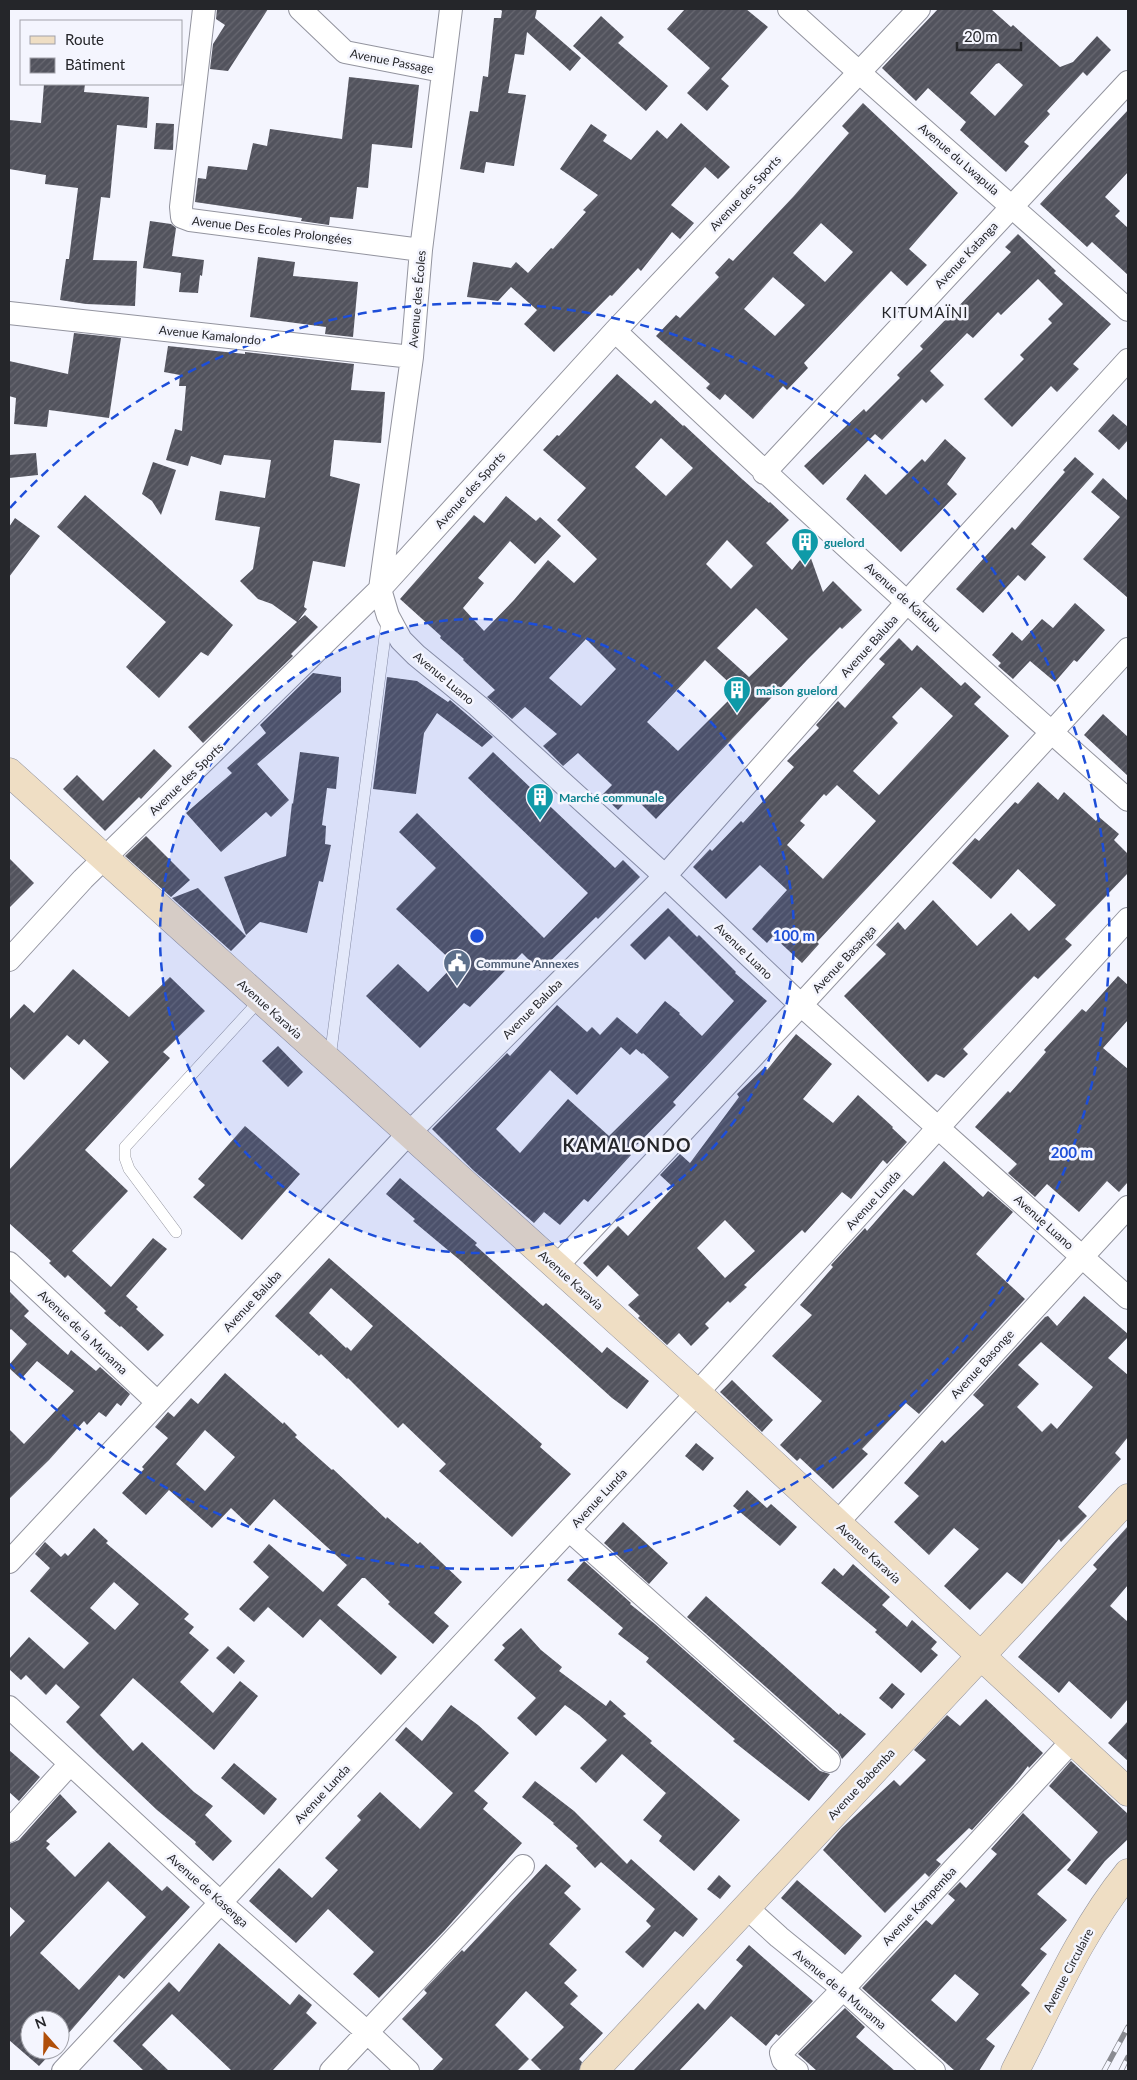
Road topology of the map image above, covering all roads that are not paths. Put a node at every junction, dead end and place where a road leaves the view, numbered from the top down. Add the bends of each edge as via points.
1 (204, 9) edge
2 (300, 9) edge
3 (451, 9) edge
4 (789, 9) edge
5 (919, 9) edge
6 (442, 71) junction
7 (859, 73) junction
8 (1128, 82) edge
9 (1012, 206) junction
10 (421, 250) junction
11 (1128, 310) edge
12 (9, 314) edge
13 (614, 331) junction
14 (412, 357) junction
15 (1128, 360) edge
16 (764, 473) junction
17 (380, 589) junction
18 (908, 602) junction
19 (388, 616) junction
20 (1128, 649) edge
21 (1052, 733) junction
22 (9, 772) edge
23 (1128, 800) edge
24 (103, 859) junction
25 (665, 876) junction
26 (1128, 919) edge
27 (9, 960) edge
28 (260, 1000) junction
29 (801, 1005) junction
30 (329, 1062) junction
31 (939, 1127) junction
32 (408, 1134) junction
33 (1128, 1207) edge
34 (176, 1232) dead end
35 (1081, 1256) junction
36 (9, 1263) edge
37 (556, 1266) junction
38 (1128, 1298) edge
39 (697, 1393) junction
40 (157, 1402) junction
41 (1128, 1498) edge
42 (836, 1524) junction
43 (569, 1530) junction
44 (9, 1562) edge
45 (980, 1655) junction
46 (9, 1707) edge
47 (1073, 1740) junction
48 (829, 1761) dead end
49 (70, 1764) junction
50 (1128, 1792) edge
51 (9, 1831) edge
52 (523, 1866) dead end
53 (1128, 1873) edge
54 (220, 1903) junction
55 (746, 1907) junction
56 (843, 1989) junction
57 (368, 2033) junction
58 (63, 2071) edge
59 (331, 2071) edge
60 (408, 2071) edge
61 (594, 2071) edge
62 (797, 2071) edge
63 (934, 2071) edge
64 (1015, 2071) edge

1 - 10 street, Avenue Des Ecoles Prolongées via 182,217
2 - 6 street, Avenue Passage via 345,52
3 - 6 street, Avenue des Écoles
4 - 7 street, Avenue du Lwapula
5 - 7 street, Avenue des Sports
6 - 10 street, Avenue des Écoles
7 - 9 street, Avenue du Lwapula
7 - 13 street, Avenue des Sports
8 - 9 street, Avenue Katanga
9 - 11 street, Avenue du Lwapula
9 - 16 street, Avenue Katanga
10 - 14 street, Avenue des Écoles
12 - 14 street, Avenue Kamalondo
13 - 16 street, Avenue de Kafubu
13 - 17 street, Avenue des Sports
14 - 17 street, Avenue des Écoles
15 - 18 street, Avenue Baluba
16 - 18 street, Avenue de Kafubu
17 - 19 street, Avenue Luano
17 - 24 street, Avenue des Sports
18 - 21 street, Avenue de Kafubu
18 - 25 street, Avenue Baluba
19 - 25 street, Avenue Luano via 401,640 416,656 478,706
19 - 30 lane
20 - 21 street, Avenue Basanga
21 - 23 street, Avenue de Kafubu
21 - 29 street, Avenue Basanga
22 - 24 street, Avenue Karavia
24 - 27 street, Avenue des Sports
24 - 28 street, Avenue Karavia
25 - 29 street, Avenue Luano
25 - 32 street, Avenue Baluba
26 - 31 street, Avenue Lunda
28 - 30 street, Avenue Karavia
28 - 34 lane via 125,1147 124,1158 129,1169
29 - 31 street, Avenue Luano
29 - 37 street, Avenue Basanga
30 - 32 street, Avenue Karavia
31 - 35 street, Avenue Luano
31 - 39 street, Avenue Lunda
32 - 37 street, Avenue Karavia
32 - 40 street, Avenue Baluba
33 - 35 street, Avenue Basonge
35 - 38 street, Avenue Luano
35 - 42 street, Avenue Basonge
36 - 40 street, Avenue de la Munama
37 - 39 street, Avenue Karavia
39 - 42 street, Avenue Karavia
39 - 43 street, Avenue Lunda
40 - 44 street, Avenue Baluba
41 - 45 street, Avenue Babemba
42 - 45 street, Avenue Karavia
43 - 48 street
43 - 54 street, Avenue Lunda
45 - 47 street, Avenue Karavia
45 - 55 street, Avenue Babemba
46 - 49 street, Avenue de Kasenga
47 - 50 street, Avenue Karavia
47 - 56 street, Avenue Kampemba
49 - 51 street
49 - 54 street, Avenue de Kasenga
52 - 57 street
53 - 64 street, Avenue Circulaire via 1078,1949
54 - 57 street, Avenue de Kasenga
54 - 58 street, Avenue Lunda
55 - 56 street, Avenue de la Munama
55 - 61 street, Avenue Babemba
56 - 62 street, Avenue Kampemba via 781,2053 783,2060
56 - 63 street, Avenue de la Munama
57 - 59 street
57 - 60 street, Avenue de Kasenga

